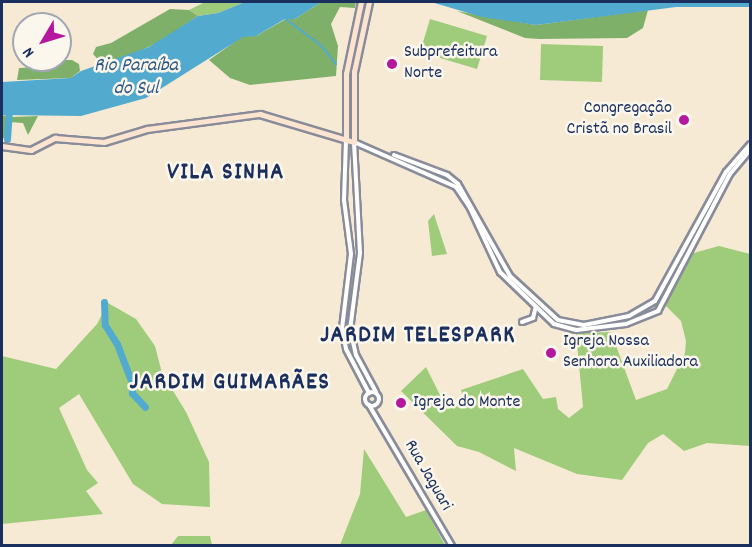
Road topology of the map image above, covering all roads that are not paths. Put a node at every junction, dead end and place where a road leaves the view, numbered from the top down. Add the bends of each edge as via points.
1 (361, 2) edge
2 (369, 2) edge
3 (346, 140) junction
4 (354, 142) junction
5 (750, 144) edge
6 (2, 146) edge
7 (750, 150) edge
8 (384, 153) junction
9 (347, 285) junction
10 (357, 287) junction
11 (346, 298) junction
12 (354, 300) junction
13 (655, 301) junction
14 (661, 305) junction
15 (536, 306) junction
16 (645, 310) junction
17 (649, 317) junction
18 (522, 322) dead end
19 (376, 392) junction
20 (369, 393) junction
21 (369, 405) junction
22 (375, 405) junction
23 (377, 420) junction
24 (452, 546) edge

1 - 3 main road via 346,74
2 - 4 main road via 354,72
3 - 4 main road
3 - 6 main road via 260,114 147,129 104,142 47,140 31,150
3 - 9 street via 344,200 351,254
4 - 8 street
4 - 10 street via 360,253
5 - 13 street via 726,172
7 - 14 street via 730,174
8 - 15 street via 456,187 500,272
8 - 16 street via 407,158 458,184 474,206 503,268 558,320 584,325
9 - 10 street
9 - 11 street
10 - 12 street
11 - 12 street
11 - 20 street via 344,340
12 - 19 street via 349,319 352,344
13 - 14 street
13 - 16 street
14 - 17 street
15 - 17 street via 554,324 583,330
15 - 18 street via 533,318
16 - 17 street
19 - 20 street
19 - 22 street, Rua Jaguari
20 - 21 street
21 - 22 street
21 - 23 street, Rua Jaguari
22 - 23 street, Rua Jaguari
23 - 24 street, Rua Jaguari

